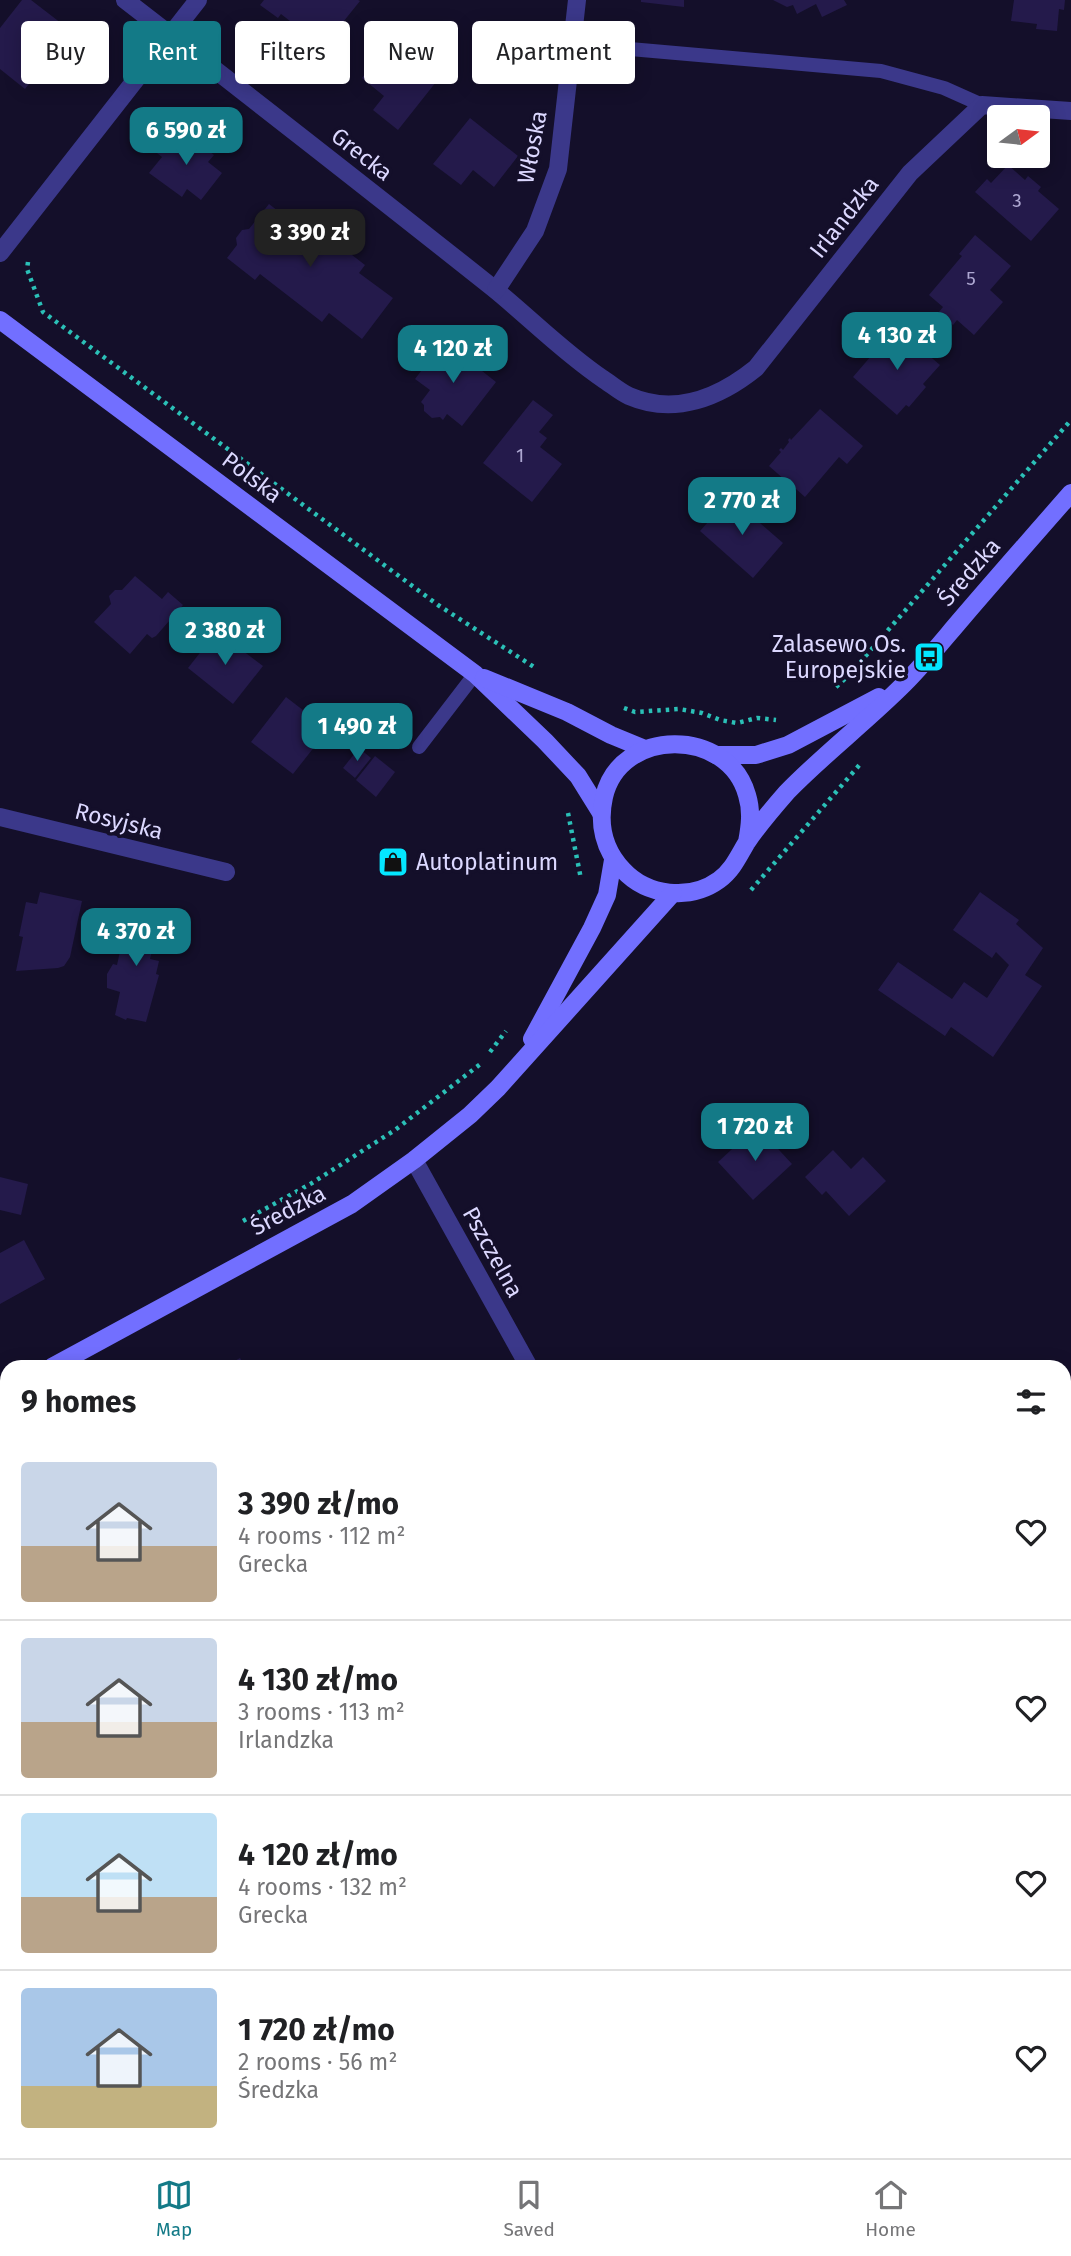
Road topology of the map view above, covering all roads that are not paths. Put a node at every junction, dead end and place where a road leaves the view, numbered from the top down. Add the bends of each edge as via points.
1 (125, 0) edge
2 (198, 0) edge
3 (577, 0) edge
4 (152, 21) edge
5 (181, 21) edge
6 (575, 21) edge
7 (635, 49) edge
8 (221, 75) edge
9 (132, 84) edge
10 (568, 84) edge
11 (982, 105) junction
12 (1071, 111) edge
13 (0, 253) edge
14 (496, 290) junction
15 (0, 320) edge
16 (675, 406) joint
17 (1071, 493) edge
18 (474, 674) junction
19 (904, 684) junction
20 (419, 747) dead end
21 (645, 749) junction
22 (716, 755) junction
23 (601, 813) junction
24 (0, 817) edge
25 (747, 842) junction
26 (613, 860) junction
27 (226, 872) dead end
28 (673, 893) junction
29 (520, 1061) junction
30 (414, 1160) junction
31 (65, 1360) edge
32 (525, 1360) edge

1 - 4 street, Grecka
2 - 5 street
3 - 6 street, Włoska
7 - 11 lane via 881,71 944,88
8 - 14 street, Grecka
9 - 13 street
10 - 14 street, Włoska via 558,169 535,231
11 - 12 street
11 - 16 street, Irlandzka via 910,173 756,368 709,398
14 - 16 street, Grecka via 577,362 628,396
15 - 18 street, Polska
17 - 19 street, Średzka
18 - 20 lane
18 - 21 street, Polska
18 - 23 street, Polska via 578,776
19 - 22 street, Średzka via 788,745 755,755
19 - 25 street, Średzka via 805,774
21 - 22 street via 669,743 694,745
21 - 23 street via 614,775
22 - 25 street via 735,771 747,793 751,817
23 - 26 street via 603,837
24 - 27 street, Rosyjska
25 - 28 street via 736,863 719,880 697,891
26 - 28 street via 629,877 650,889
26 - 29 street, Średzka via 607,895 597,917
28 - 29 street, Średzka
29 - 30 street, Średzka via 470,1115
30 - 31 street, Średzka via 352,1204
30 - 32 street, Pszczelna

